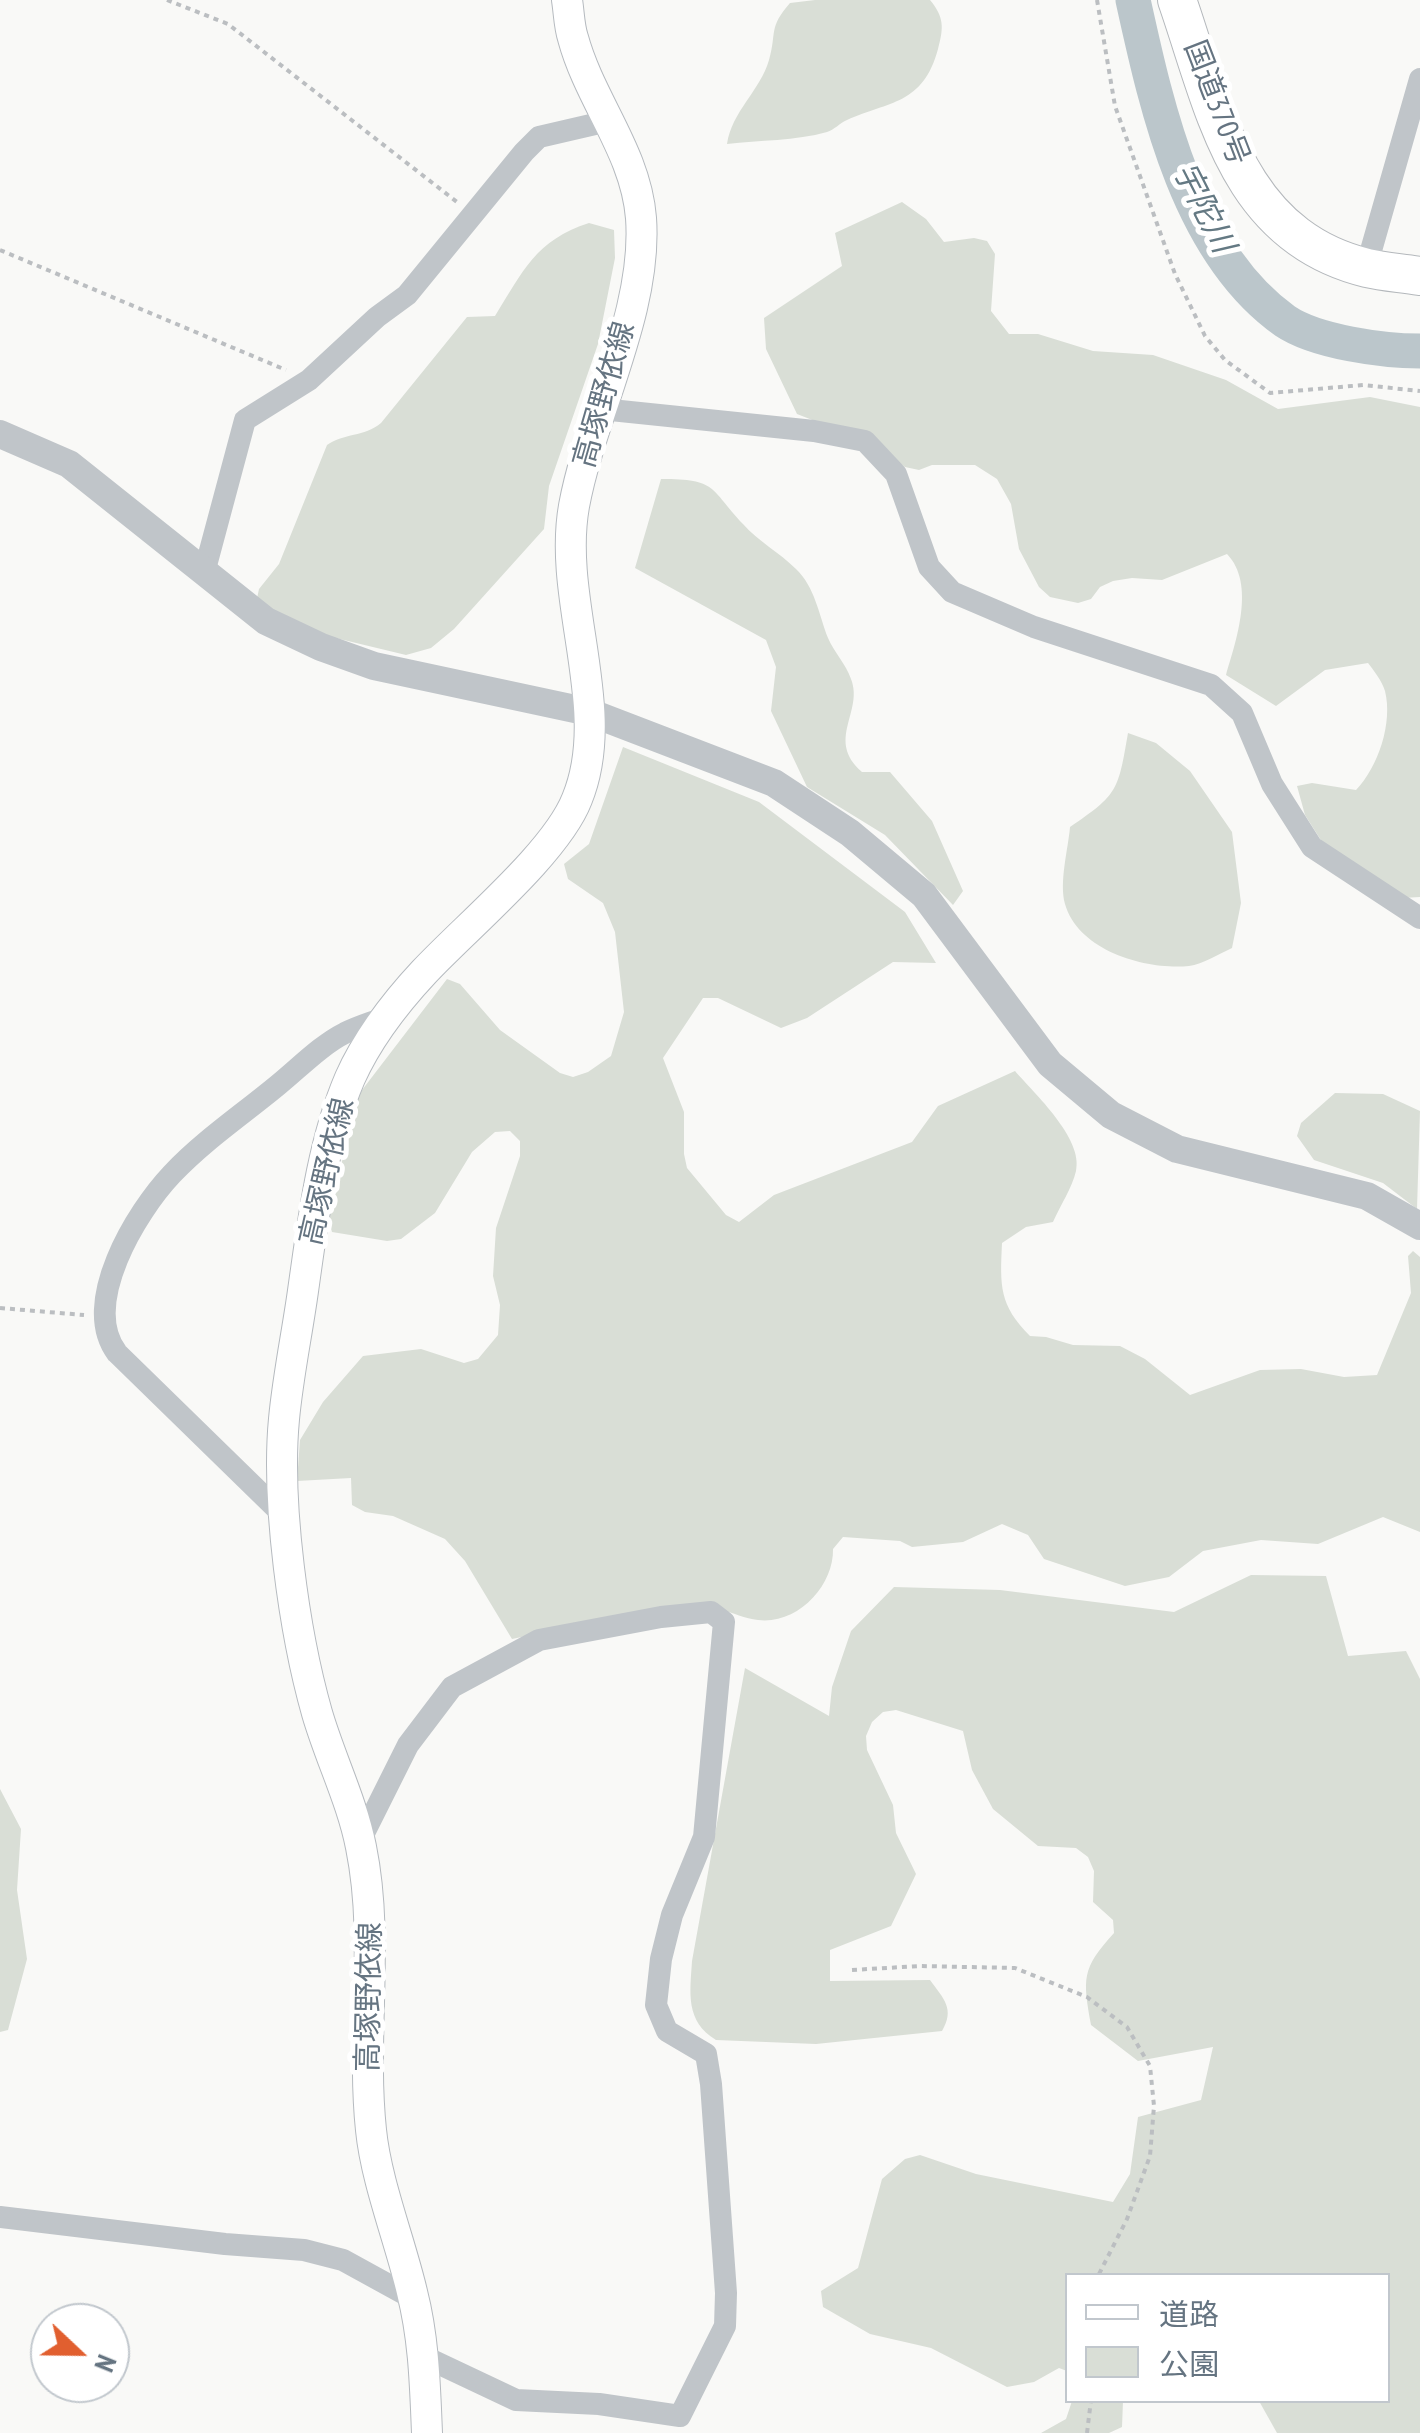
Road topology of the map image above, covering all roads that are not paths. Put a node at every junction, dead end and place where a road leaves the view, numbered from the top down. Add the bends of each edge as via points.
1 (567, 0) edge
2 (1177, 0) edge
3 (1420, 78) edge
4 (608, 120) junction
5 (1366, 268) junction
6 (1420, 276) edge
7 (602, 409) junction
8 (0, 434) edge
9 (204, 574) junction
10 (589, 712) junction
11 (1420, 918) edge
12 (388, 1016) junction
13 (1420, 1226) edge
14 (286, 1517) junction
15 (360, 1842) junction
16 (0, 2216) edge
17 (414, 2299) junction
18 (424, 2356) junction
19 (427, 2433) edge

1 - 4 main road, 高塚野依線 via 573,39
2 - 5 highway, 国道370号 via 1226,142 1251,191 1283,226
3 - 5 street
4 - 7 main road, 高塚野依線 via 631,167 641,217 640,273
4 - 9 street via 540,138 407,295 310,380 245,420
5 - 6 highway, 国道370号
7 - 10 main road, 高塚野依線 via 574,508 571,560
7 - 11 street via 865,442 896,474 929,567 952,592 1034,627 1211,685 1242,714 1272,784 1312,847
8 - 9 street via 69,464
9 - 10 street via 266,620 374,666
10 - 12 main road, 高塚野依線 via 588,768 576,806
10 - 13 street via 774,784 850,832 924,896 1050,1064 1112,1114 1178,1150 1367,1196
12 - 14 main road, 高塚野依線 via 351,1076 329,1143 284,1424
12 - 14 street via 342,1034 172,1174 142,1213 114,1268 104,1315 116,1353
14 - 15 main road, 高塚野依線 via 316,1710
15 - 17 main road, 高塚野依線 via 372,1917 366,2039 371,2136
15 - 18 street via 408,1745 452,1688 539,1640 684,1614 711,1612 724,1622 704,1836 672,1916 656,2005 668,2031 706,2054 725,2326 680,2416 516,2400
16 - 17 street via 304,2250 342,2260
17 - 18 main road, 高塚野依線
18 - 19 main road, 高塚野依線

